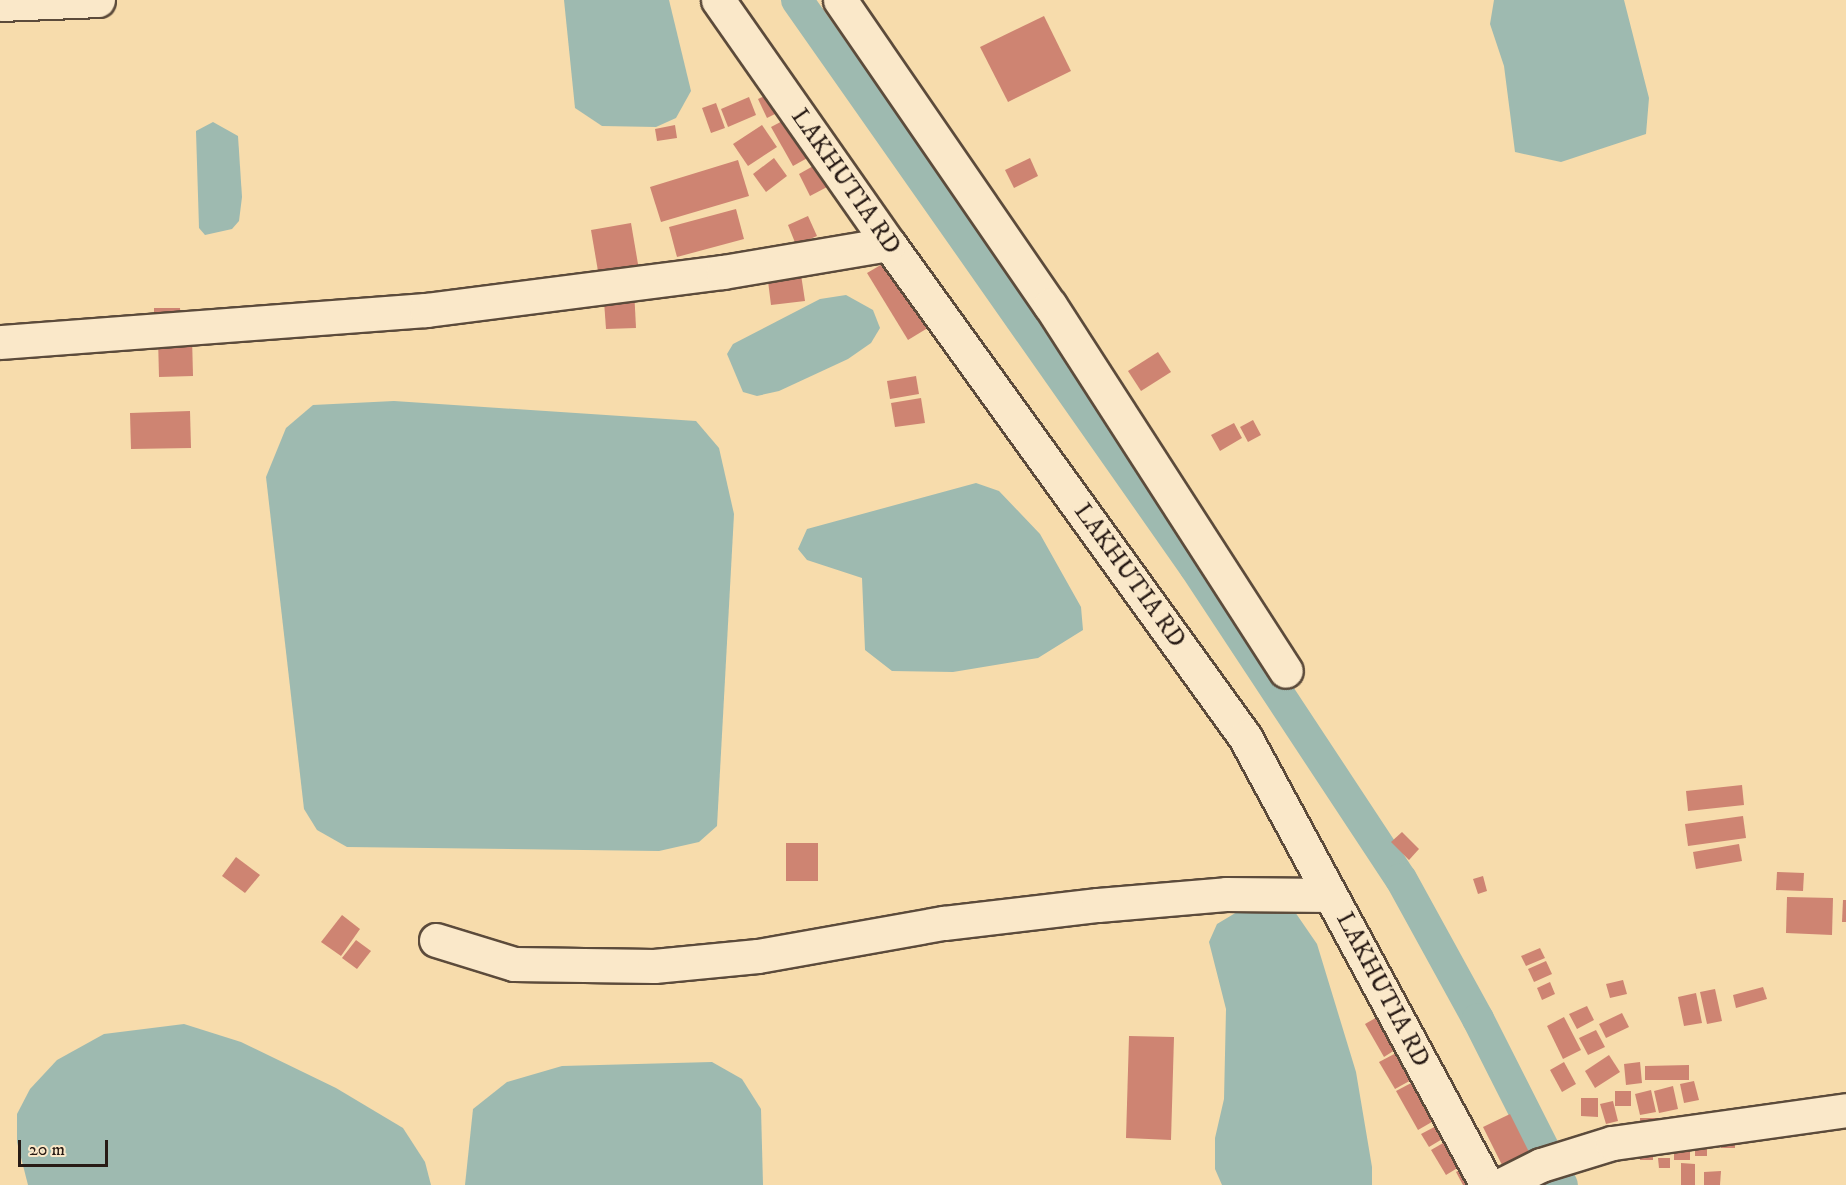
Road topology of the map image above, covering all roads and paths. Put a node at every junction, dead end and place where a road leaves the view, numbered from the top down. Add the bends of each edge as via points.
1 (98, 0) edge
2 (718, 0) edge
3 (840, 0) edge
4 (0, 4) edge
5 (889, 244) junction
6 (0, 342) edge
7 (1286, 671) dead end
8 (1330, 895) junction
9 (436, 939) dead end
10 (1846, 1110) edge
11 (1487, 1185) edge
12 (1501, 1185) edge

1 - 4 street
2 - 5 street, LAKHUTIA RD
3 - 7 street via 1050,305
5 - 6 street via 723,272 426,310
5 - 8 street, LAKHUTIA RD via 1245,737
8 - 9 street via 1226,894 1098,905 944,922 758,956 654,966 514,964
8 - 11 street, LAKHUTIA RD
10 - 12 street via 1612,1143 1541,1165

